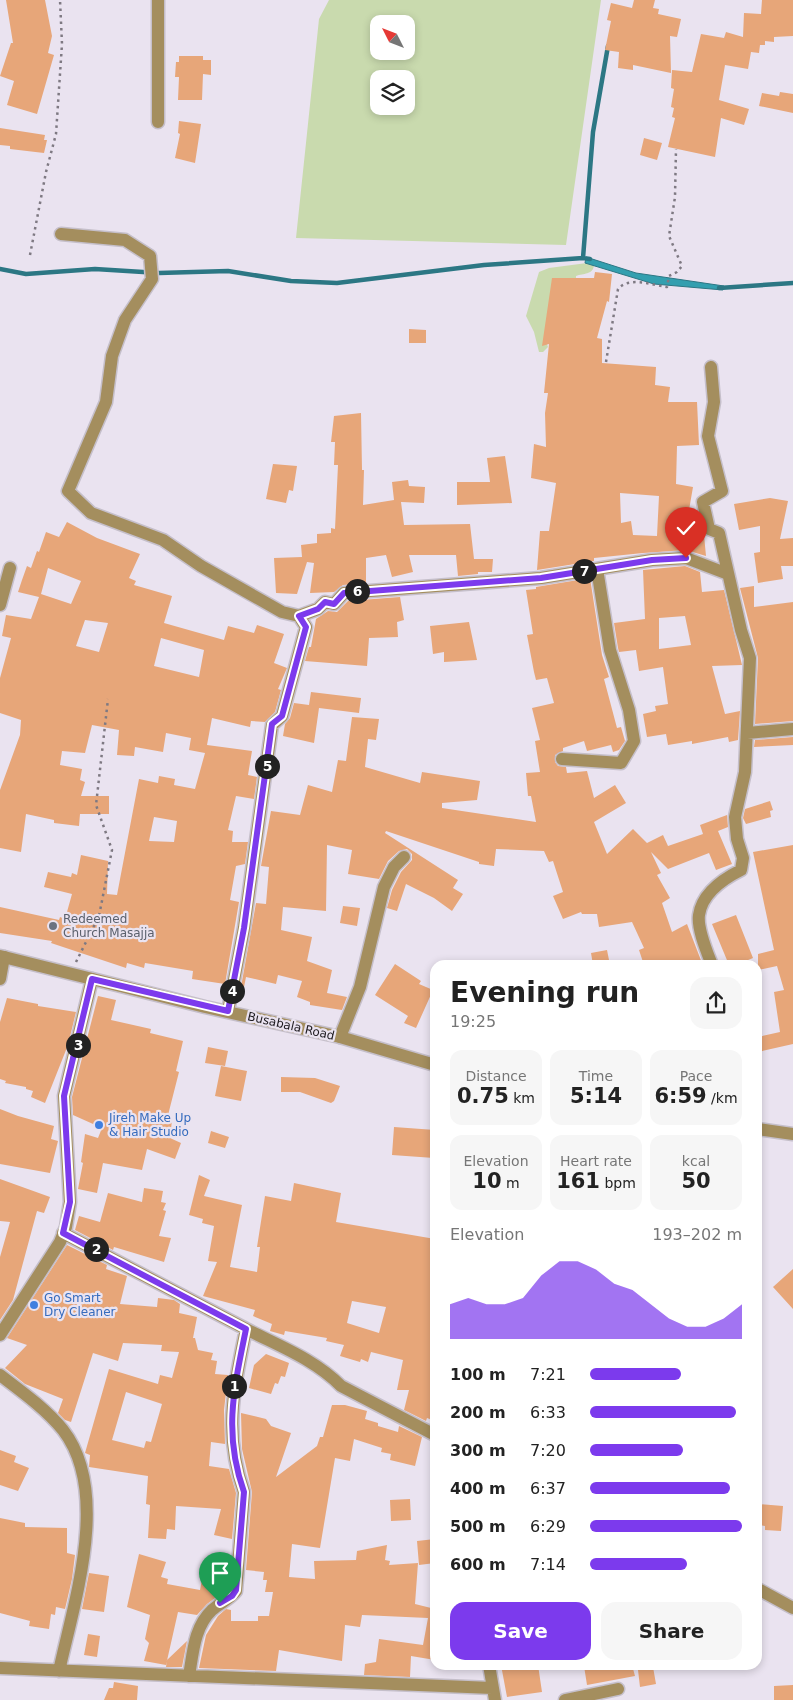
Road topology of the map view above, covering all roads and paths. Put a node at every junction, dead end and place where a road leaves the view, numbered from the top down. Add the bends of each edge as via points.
1 (60, 0) edge
2 (158, 0) edge
3 (158, 122) dead end
4 (676, 149) dead end
5 (61, 234) dead end
6 (30, 255) dead end
7 (606, 362) dead end
8 (711, 367) dead end
9 (10, 568) dead end
10 (597, 569) junction
11 (728, 574) junction
12 (0, 605) edge
13 (299, 616) junction
14 (108, 699) dead end
15 (793, 729) edge
16 (747, 733) junction
17 (562, 759) dead end
18 (404, 857) dead end
19 (2, 957) edge
20 (711, 960) edge
21 (69, 974) junction
22 (92, 979) junction
23 (0, 980) edge
24 (228, 1011) junction
25 (340, 1037) junction
26 (430, 1064) edge
27 (762, 1130) edge
28 (793, 1134) edge
29 (63, 1233) junction
30 (246, 1329) junction
31 (0, 1335) edge
32 (0, 1374) edge
33 (430, 1432) edge
34 (762, 1591) edge
35 (793, 1608) edge
36 (0, 1668) edge
37 (489, 1670) edge
38 (59, 1671) junction
39 (189, 1676) junction
40 (618, 1689) dead end
41 (493, 1694) edge
42 (565, 1700) edge

1 - 6 path via 62,30 56,134
2 - 3 street
4 - 7 path via 670,236 682,266 669,276 667,287 631,282 622,284 618,289
5 - 13 street via 125,240 150,256 152,279 125,320 112,356 106,402 68,491 91,513 163,540 201,566 282,612
8 - 11 street via 714,402 708,436 722,491 704,502 709,529 719,532
9 - 12 street
10 - 11 street via 686,558
10 - 13 street via 541,578 344,593 334,604 325,602 318,609
10 - 17 street via 610,650 629,710 634,741 621,763
11 - 16 street via 750,658
13 - 24 street via 306,627 282,716 272,724 246,919
14 - 21 path via 96,805 112,850 99,916
15 - 16 street
16 - 20 street via 746,772 735,817 743,858 741,870 726,878 707,896 699,916
18 - 25 street via 394,867 384,887 360,987
19 - 21 street, Busabala Road
19 - 23 street
21 - 22 street, Busabala Road
22 - 24 street, Busabala Road
22 - 29 street via 64,1096 70,1202
24 - 25 street, Busabala Road
25 - 26 street, Busabala Road
27 - 28 street
29 - 30 street
29 - 31 street
30 - 33 street via 294,1351 341,1386
30 - 39 street via 232,1398 232,1439 238,1477 244,1492 236,1590 199,1626
32 - 38 street via 63,1430 76,1454 85,1486 82,1563
34 - 35 street
36 - 38 street
37 - 41 street
38 - 39 street
39 - 41 street
40 - 42 street

